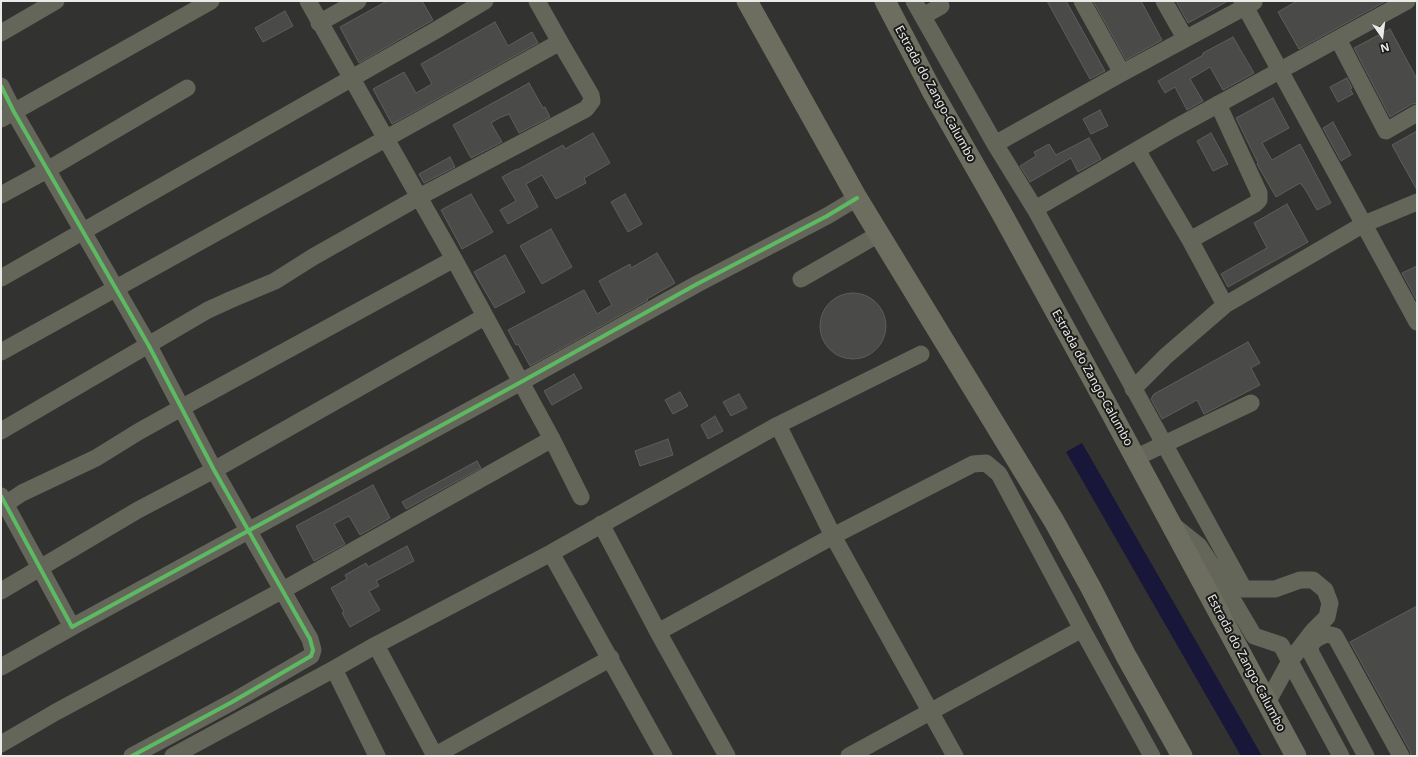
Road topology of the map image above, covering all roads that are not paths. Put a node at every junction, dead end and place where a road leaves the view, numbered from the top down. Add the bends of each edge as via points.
1 (56, 1) edge
2 (212, 1) edge
3 (308, 1) edge
4 (358, 1) edge
5 (485, 1) edge
6 (537, 1) edge
7 (746, 1) edge
8 (885, 1) edge
9 (914, 1) edge
10 (1082, 1) edge
11 (1164, 1) edge
12 (1407, 1) edge
13 (1247, 3) edge
14 (941, 6) dead end
15 (922, 16) junction
16 (319, 22) junction
17 (1, 33) edge
18 (1185, 38) junction
19 (1338, 38) junction
20 (560, 42) junction
21 (1280, 71) junction
22 (1122, 73) junction
23 (351, 79) junction
24 (1, 86) edge
25 (187, 88) dead end
26 (1218, 104) junction
27 (1417, 113) edge
28 (8, 116) edge
29 (1008, 127) dead end
30 (386, 138) junction
31 (993, 140) junction
32 (1137, 150) junction
33 (47, 170) junction
34 (1, 195) edge
35 (419, 197) junction
36 (857, 198) junction
37 (1417, 202) edge
38 (1035, 209) junction
39 (1364, 224) junction
40 (82, 231) junction
41 (879, 234) junction
42 (1190, 240) junction
43 (454, 259) junction
44 (1, 278) edge
45 (801, 279) dead end
46 (116, 288) junction
47 (1225, 305) junction
48 (484, 317) junction
49 (1417, 322) edge
50 (149, 346) junction
51 (1, 352) edge
52 (921, 354) dead end
53 (521, 382) junction
54 (1134, 389) junction
55 (1251, 403) dead end
56 (181, 408) junction
57 (778, 425) junction
58 (1, 431) edge
59 (552, 439) junction
60 (1164, 444) junction
61 (1135, 458) junction
62 (214, 470) junction
63 (581, 497) dead end
64 (2, 502) edge
65 (1170, 523) junction
66 (602, 524) junction
67 (248, 532) junction
68 (833, 536) junction
69 (552, 553) junction
70 (39, 568) junction
71 (1218, 575) junction
72 (1244, 589) junction
73 (283, 590) junction
74 (1, 591) edge
75 (72, 627) junction
76 (1082, 629) junction
77 (658, 632) junction
78 (376, 645) junction
79 (611, 658) junction
80 (1290, 661) junction
81 (1, 667) edge
82 (334, 669) junction
83 (1267, 702) junction
84 (930, 711) junction
85 (1, 744) edge
86 (132, 756) edge
87 (173, 756) edge
88 (377, 756) edge
89 (434, 756) edge
90 (664, 756) edge
91 (727, 756) edge
92 (849, 756) edge
93 (955, 756) edge
94 (1152, 756) edge
95 (1182, 756) edge
96 (1296, 756) edge
97 (1341, 756) edge
98 (1366, 756) edge
99 (1401, 756) edge

1 - 17 street
2 - 28 street
3 - 16 street
4 - 16 street
5 - 23 street
6 - 20 street
7 - 36 main road
8 - 61 main road, Estrada do Zango-Calumbo
9 - 15 street
10 - 22 street
11 - 18 street
12 - 19 street
13 - 18 street
13 - 21 street
14 - 15 street
15 - 31 street
16 - 23 street
18 - 22 street
19 - 21 street
19 - 27 street via 1386,131
20 - 30 street
20 - 35 street via 591,94 592,101 586,109
21 - 26 street
21 - 39 street
22 - 31 street
23 - 30 street
23 - 40 street
24 - 28 street
25 - 33 street
26 - 32 street
26 - 42 street via 1259,193 1259,200
28 - 33 street
29 - 31 street
30 - 35 street
30 - 46 street
31 - 38 street
32 - 38 street
32 - 42 street
33 - 34 street
33 - 40 street
35 - 43 street
35 - 50 street via 275,281 208,310
36 - 41 main road
36 - 53 street
37 - 39 street
38 - 54 street
39 - 47 street
39 - 49 street
40 - 44 street
40 - 46 street
41 - 45 street
41 - 95 main road via 1054,521
42 - 47 street
43 - 48 street
43 - 56 street
46 - 50 street
46 - 51 street
47 - 54 street via 1166,356
48 - 53 street
48 - 62 street
50 - 56 street
50 - 58 street
52 - 57 street
53 - 59 street
53 - 67 street
54 - 60 street
55 - 60 street
56 - 62 street
56 - 64 street via 96,458
57 - 66 street
57 - 68 street
59 - 63 street
59 - 73 street
60 - 61 street
60 - 72 street
61 - 65 main road, Estrada do Zango-Calumbo
62 - 67 street
62 - 70 street via 138,510
64 - 70 street
65 - 71 street via 1199,546
65 - 83 main road, Estrada do Zango-Calumbo
66 - 69 street
66 - 77 street
67 - 73 street
67 - 75 street
68 - 76 street via 973,464 986,463 999,474
68 - 77 street
68 - 84 street
69 - 78 street
69 - 79 street
70 - 74 street
70 - 75 street
71 - 72 street
71 - 80 street via 1254,636 1281,645
72 - 80 street via 1275,589 1300,580 1312,580 1325,590 1330,603 1327,617 1312,631
73 - 85 street
73 - 86 street via 310,639 313,650 311,656
75 - 81 street
76 - 84 street
76 - 94 street
77 - 91 street
78 - 82 street
78 - 89 street
79 - 89 street
79 - 90 street
80 - 83 street
80 - 97 street
82 - 87 street
82 - 88 street
83 - 96 main road, Estrada do Zango-Calumbo
84 - 92 street
84 - 93 street
98 - 99 street via 1311,653 1310,645 1326,634 1335,636

